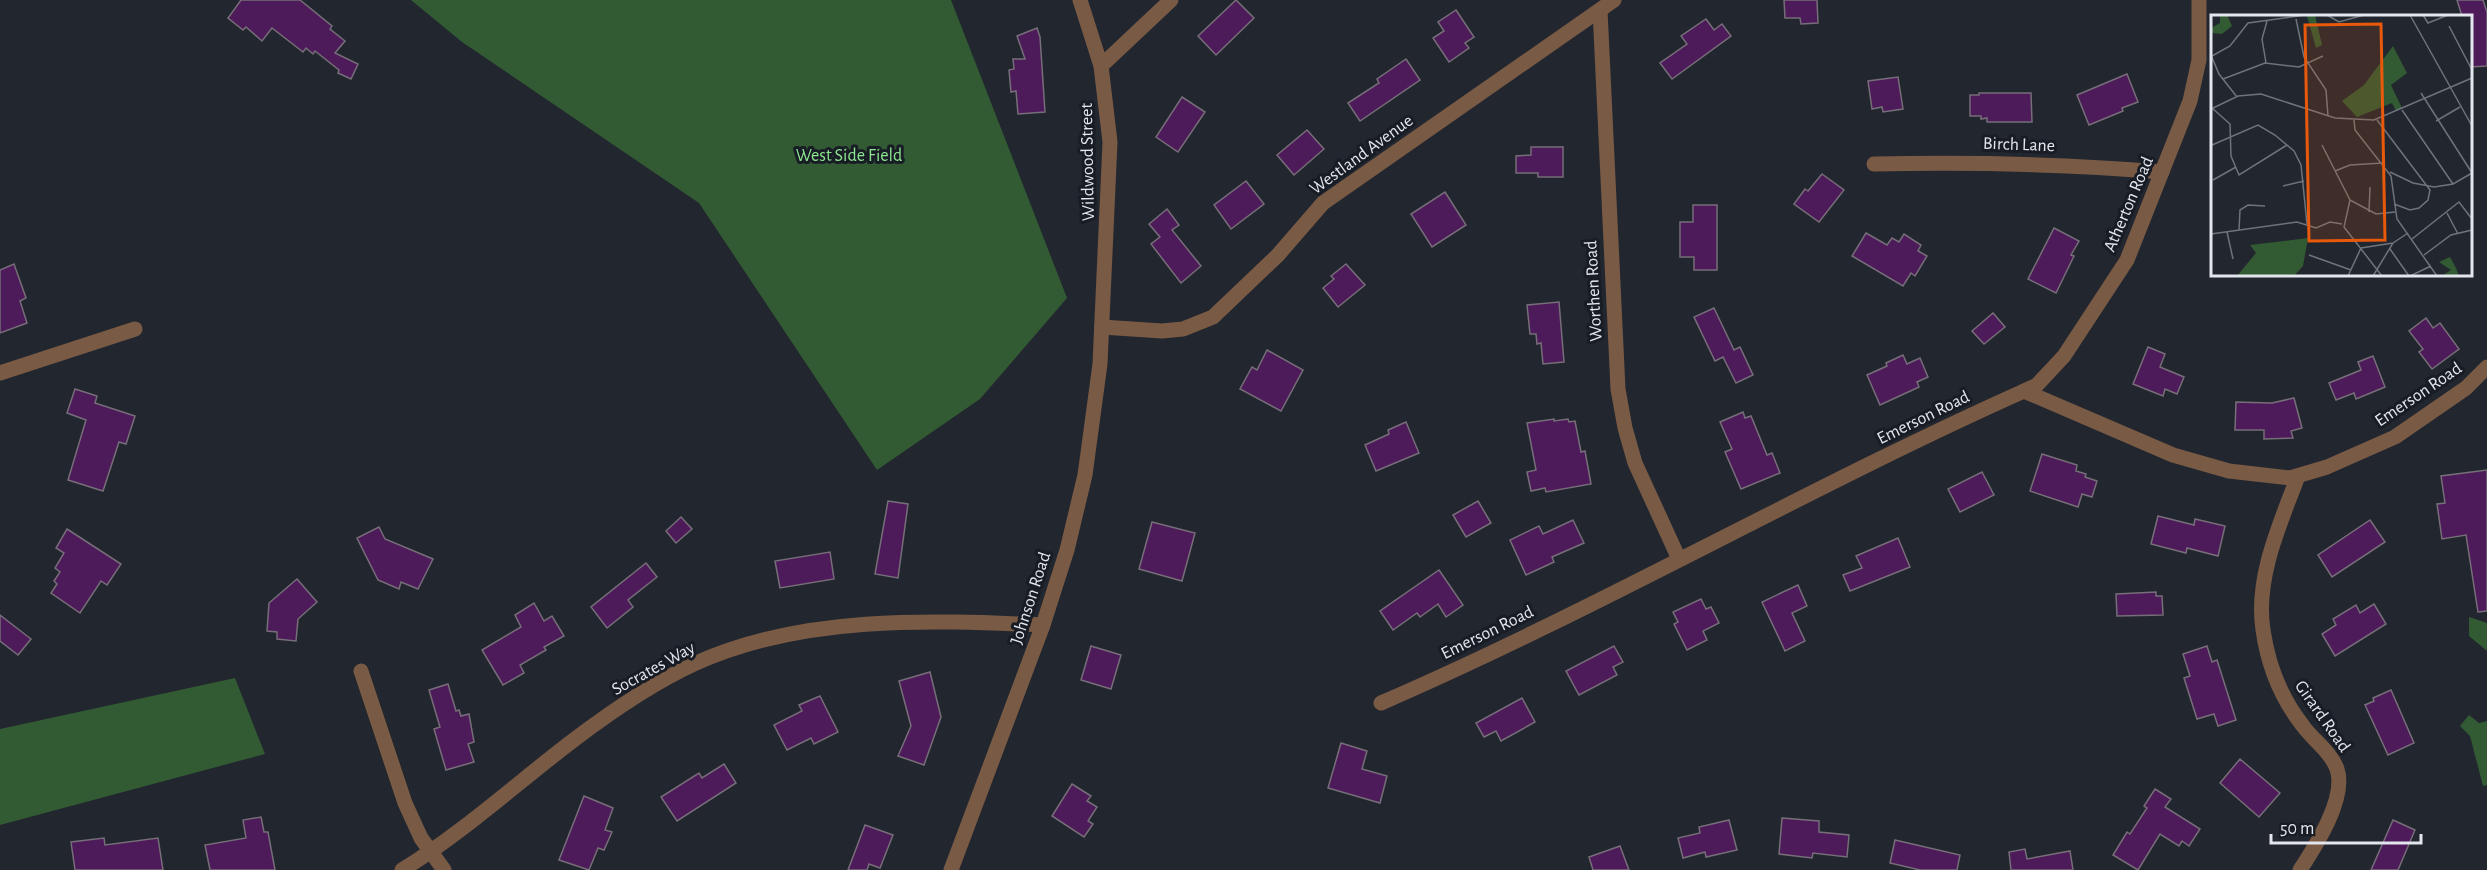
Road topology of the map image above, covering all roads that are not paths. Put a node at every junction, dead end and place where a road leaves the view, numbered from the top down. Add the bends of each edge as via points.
1 (1080, 0) edge
2 (1171, 0) edge
3 (1614, 0) edge
4 (2199, 0) edge
5 (1600, 10) junction
6 (1101, 66) junction
7 (1874, 164) dead end
8 (2163, 172) junction
9 (1102, 327) junction
10 (135, 329) dead end
11 (2487, 367) edge
12 (0, 373) edge
13 (2024, 391) junction
14 (2298, 476) junction
15 (1678, 559) junction
16 (1043, 625) junction
17 (362, 671) dead end
18 (1381, 703) dead end
19 (430, 852) junction
20 (402, 870) edge
21 (444, 870) edge
22 (951, 870) edge
23 (2300, 870) edge

1 - 6 street, Wildwood Street
2 - 6 street
3 - 5 street, Westland Avenue
4 - 8 street, Atherton Road via 2199,60 2190,101
5 - 9 street, Westland Avenue via 1323,203 1278,255 1213,317 1173,330
5 - 15 street, Worthen Road via 1618,390 1635,463
6 - 9 street, Wildwood Street via 1110,142
7 - 8 street, Birch Lane via 1967,162
8 - 13 street, Atherton Road via 2127,260 2064,356 2037,386
9 - 16 street, Johnson Road via 1085,475
10 - 12 street
11 - 14 street, Emerson Road via 2466,388 2395,437
13 - 14 street, Emerson Road via 2173,455 2229,471
13 - 15 street, Emerson Road
14 - 23 street, Girard Road via 2260,596 2272,673 2288,704 2337,770 2337,793 2328,822
15 - 18 street, Emerson Road
16 - 19 street, Socrates Way via 880,622 779,636 695,663 638,695 576,739
16 - 22 street, Johnson Road
17 - 19 street via 405,803
19 - 20 street, Socrates Way
19 - 21 street

